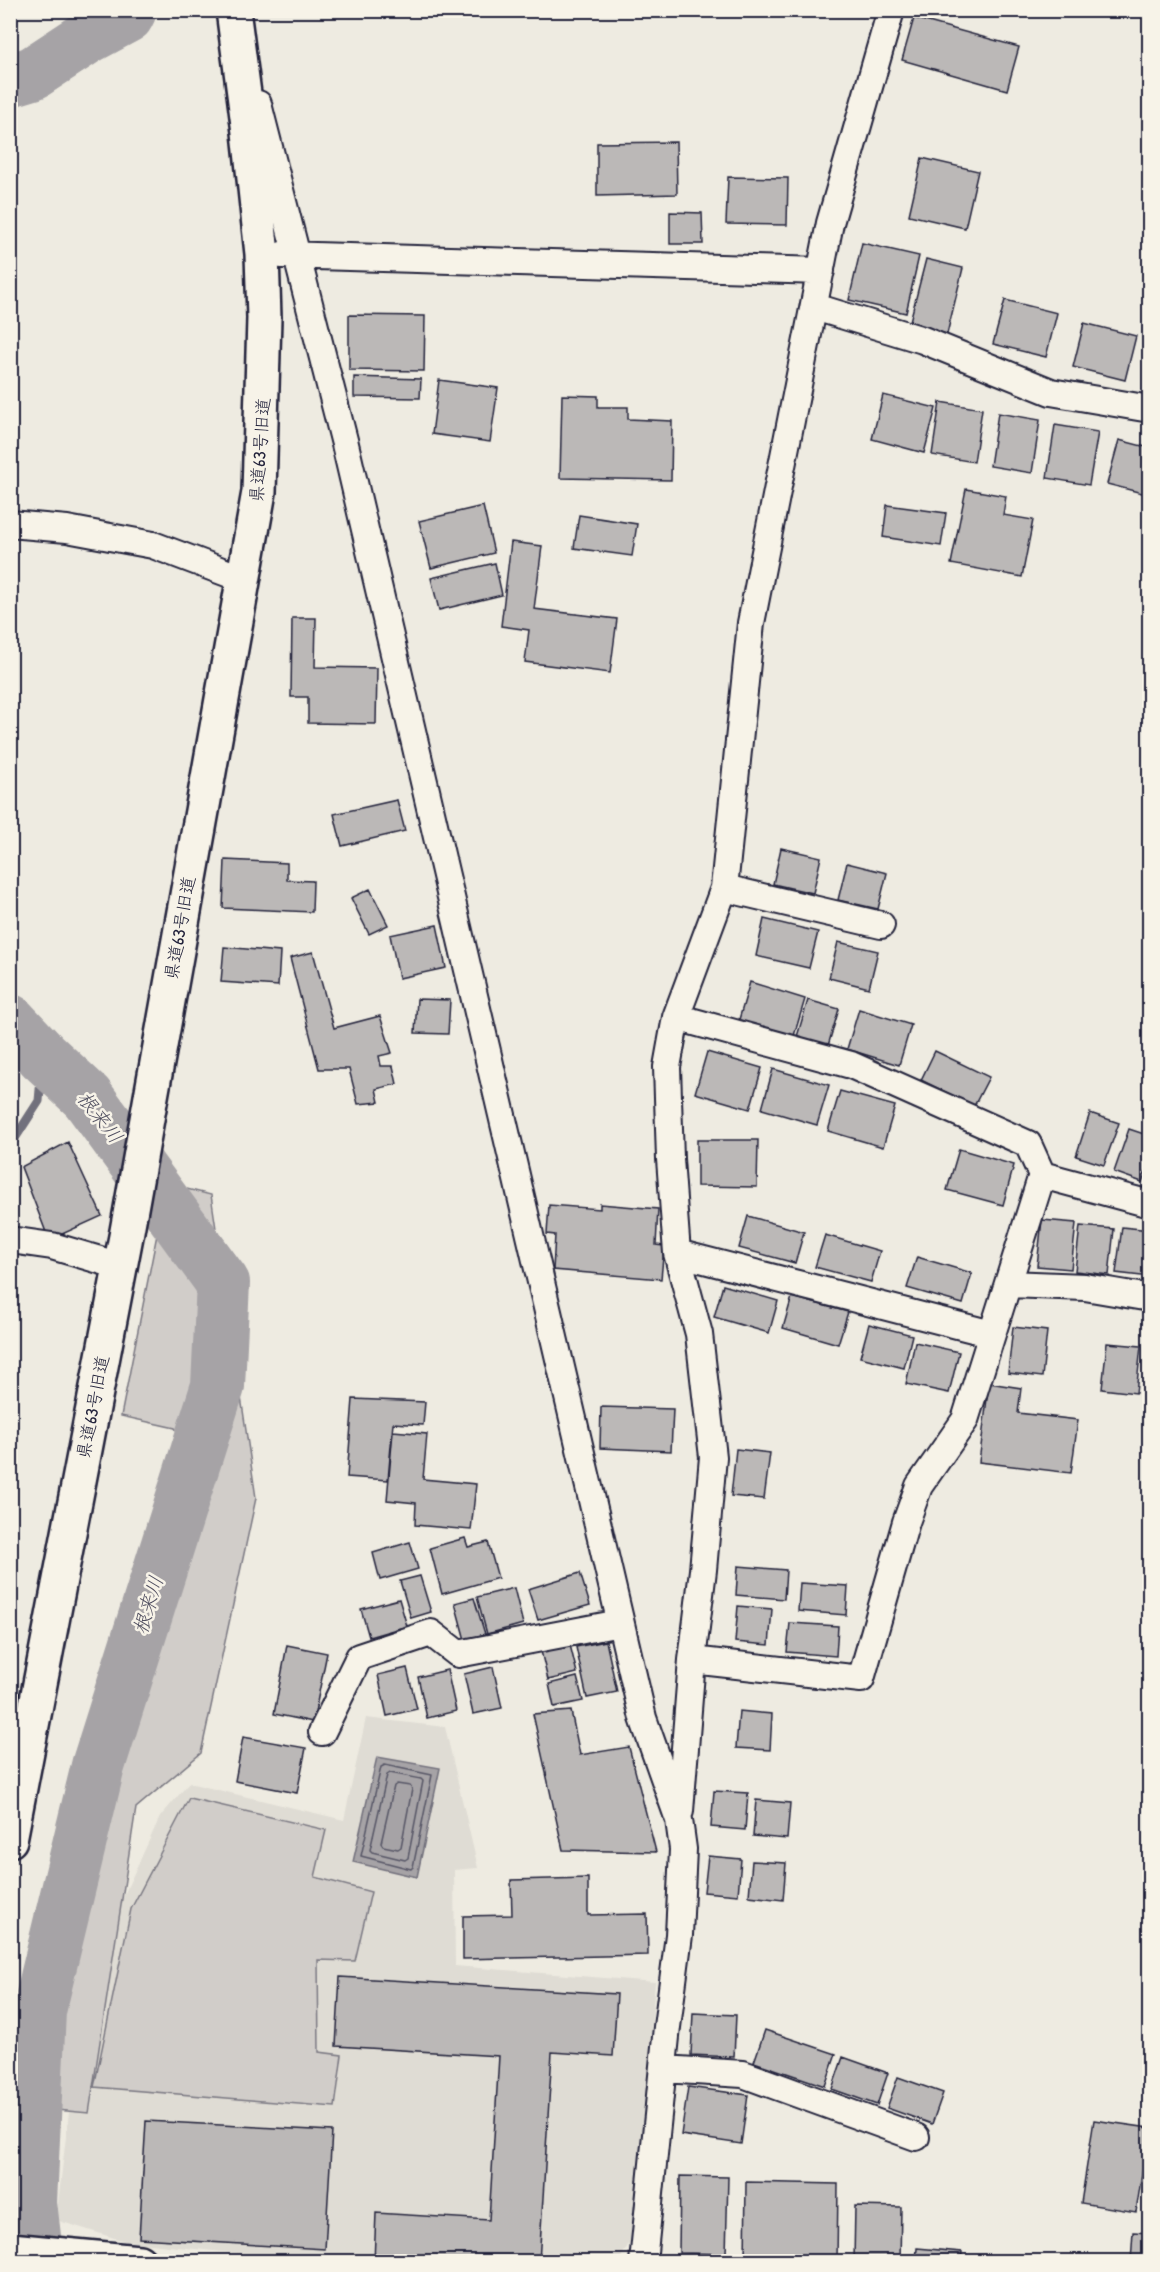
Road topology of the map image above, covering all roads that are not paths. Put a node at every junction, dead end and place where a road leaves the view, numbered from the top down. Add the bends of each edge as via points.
1 (234, 10) edge
2 (891, 10) edge
3 (262, 254) junction
4 (297, 255) junction
5 (821, 271) junction
6 (815, 307) junction
7 (1149, 409) edge
8 (10, 524) edge
9 (243, 579) junction
10 (724, 888) junction
11 (880, 925) dead end
12 (676, 1017) junction
13 (1042, 1175) junction
14 (1149, 1204) edge
15 (10, 1240) edge
16 (677, 1253) junction
17 (120, 1266) junction
18 (1008, 1284) junction
19 (1149, 1298) edge
20 (993, 1334) junction
21 (620, 1623) junction
22 (692, 1660) junction
23 (322, 1732) dead end
24 (679, 1820) junction
25 (10, 1840) edge
26 (663, 2069) junction
27 (916, 2137) dead end
28 (13, 2250) edge
29 (139, 2262) edge
30 (643, 2262) edge

1 - 3 street, 県道63号旧道
1 - 4 street
2 - 5 street via 830,223
3 - 4 street
3 - 9 street, 県道63号旧道 via 264,350 259,492
4 - 5 street
4 - 21 street via 345,444
5 - 6 street
6 - 7 street via 923,340 1051,392
6 - 10 street via 751,623
8 - 9 street via 67,529 153,545
9 - 17 street, 県道63号旧道
10 - 11 street
10 - 12 street
12 - 13 street via 851,1065 915,1092 1029,1144
12 - 16 street via 667,1067
13 - 14 street
13 - 18 street
15 - 17 street via 52,1246
16 - 20 street
16 - 22 street via 699,1335 713,1457
17 - 25 street, 県道63号旧道
18 - 19 street via 1085,1287
18 - 20 street
20 - 22 street via 965,1420 919,1486 861,1679
21 - 23 street via 458,1654 430,1633 359,1657
21 - 24 street via 643,1718
22 - 24 street
24 - 26 street via 683,1849 679,1935
26 - 27 street via 743,2074
26 - 30 street
28 - 29 street

